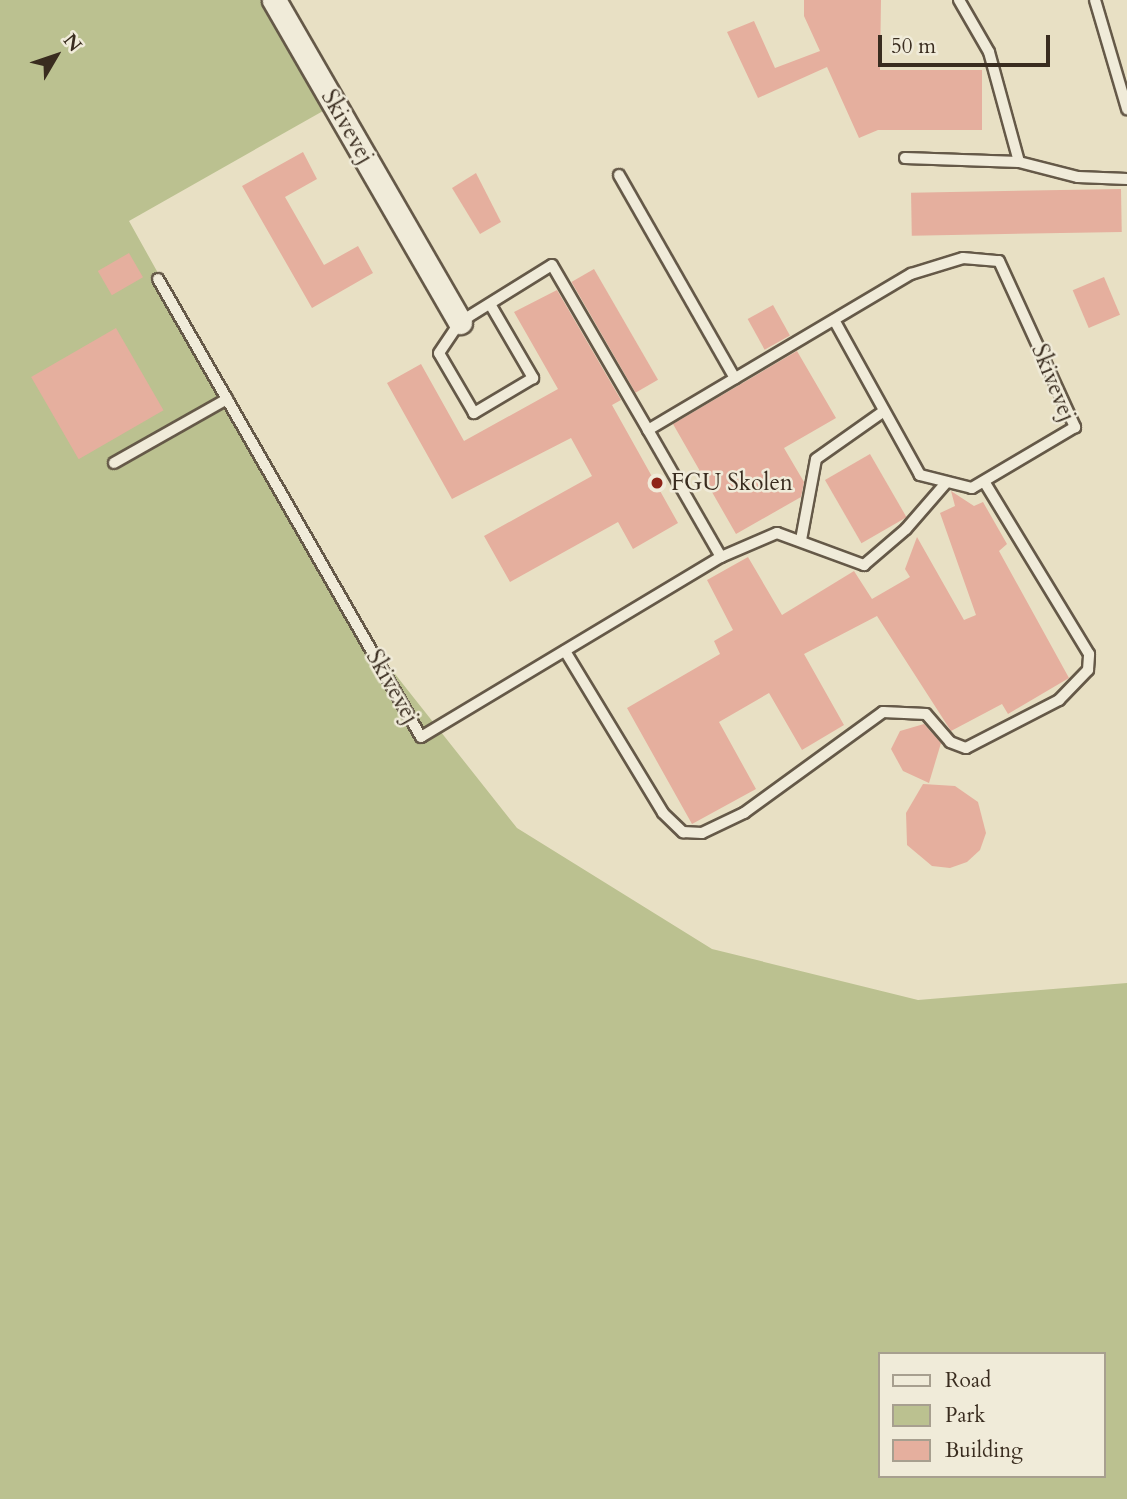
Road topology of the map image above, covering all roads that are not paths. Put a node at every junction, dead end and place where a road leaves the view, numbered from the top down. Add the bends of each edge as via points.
1 (274, 0) edge
2 (959, 0) edge
3 (1095, 0) edge
4 (1127, 109) edge
5 (905, 158) dead end
6 (1019, 162) junction
7 (620, 175) dead end
8 (1127, 179) edge
9 (158, 279) dead end
10 (490, 304) junction
11 (834, 320) junction
12 (460, 322) junction
13 (735, 378) junction
14 (227, 399) junction
15 (884, 411) junction
16 (648, 430) junction
17 (114, 463) dead end
18 (984, 481) junction
19 (945, 484) junction
20 (801, 540) junction
21 (721, 557) junction
22 (565, 651) junction

1 - 12 street, Skivevej
2 - 6 lane via 989,51
3 - 4 lane
5 - 6 lane
6 - 8 lane via 1079,177
7 - 13 lane
9 - 14 lane, Skivevej
10 - 12 lane
10 - 12 lane via 533,379 474,413 439,353
10 - 16 lane via 552,265
11 - 13 lane, Skivevej
11 - 15 lane, Skivevej
11 - 18 lane, Skivevej via 911,274 963,258 999,261 1075,427
13 - 16 lane, Skivevej
14 - 17 lane
14 - 22 lane, Skivevej via 421,737
15 - 19 lane, Skivevej via 920,475
15 - 20 lane via 816,459
16 - 21 lane
18 - 19 lane, Skivevej via 972,488
18 - 22 lane via 1089,654 1088,670 1059,700 966,748 950,742 926,713 883,712 744,813 702,833 683,832 663,813
19 - 20 lane, Skivevej via 864,565
20 - 21 lane, Skivevej via 777,533
21 - 22 lane, Skivevej

